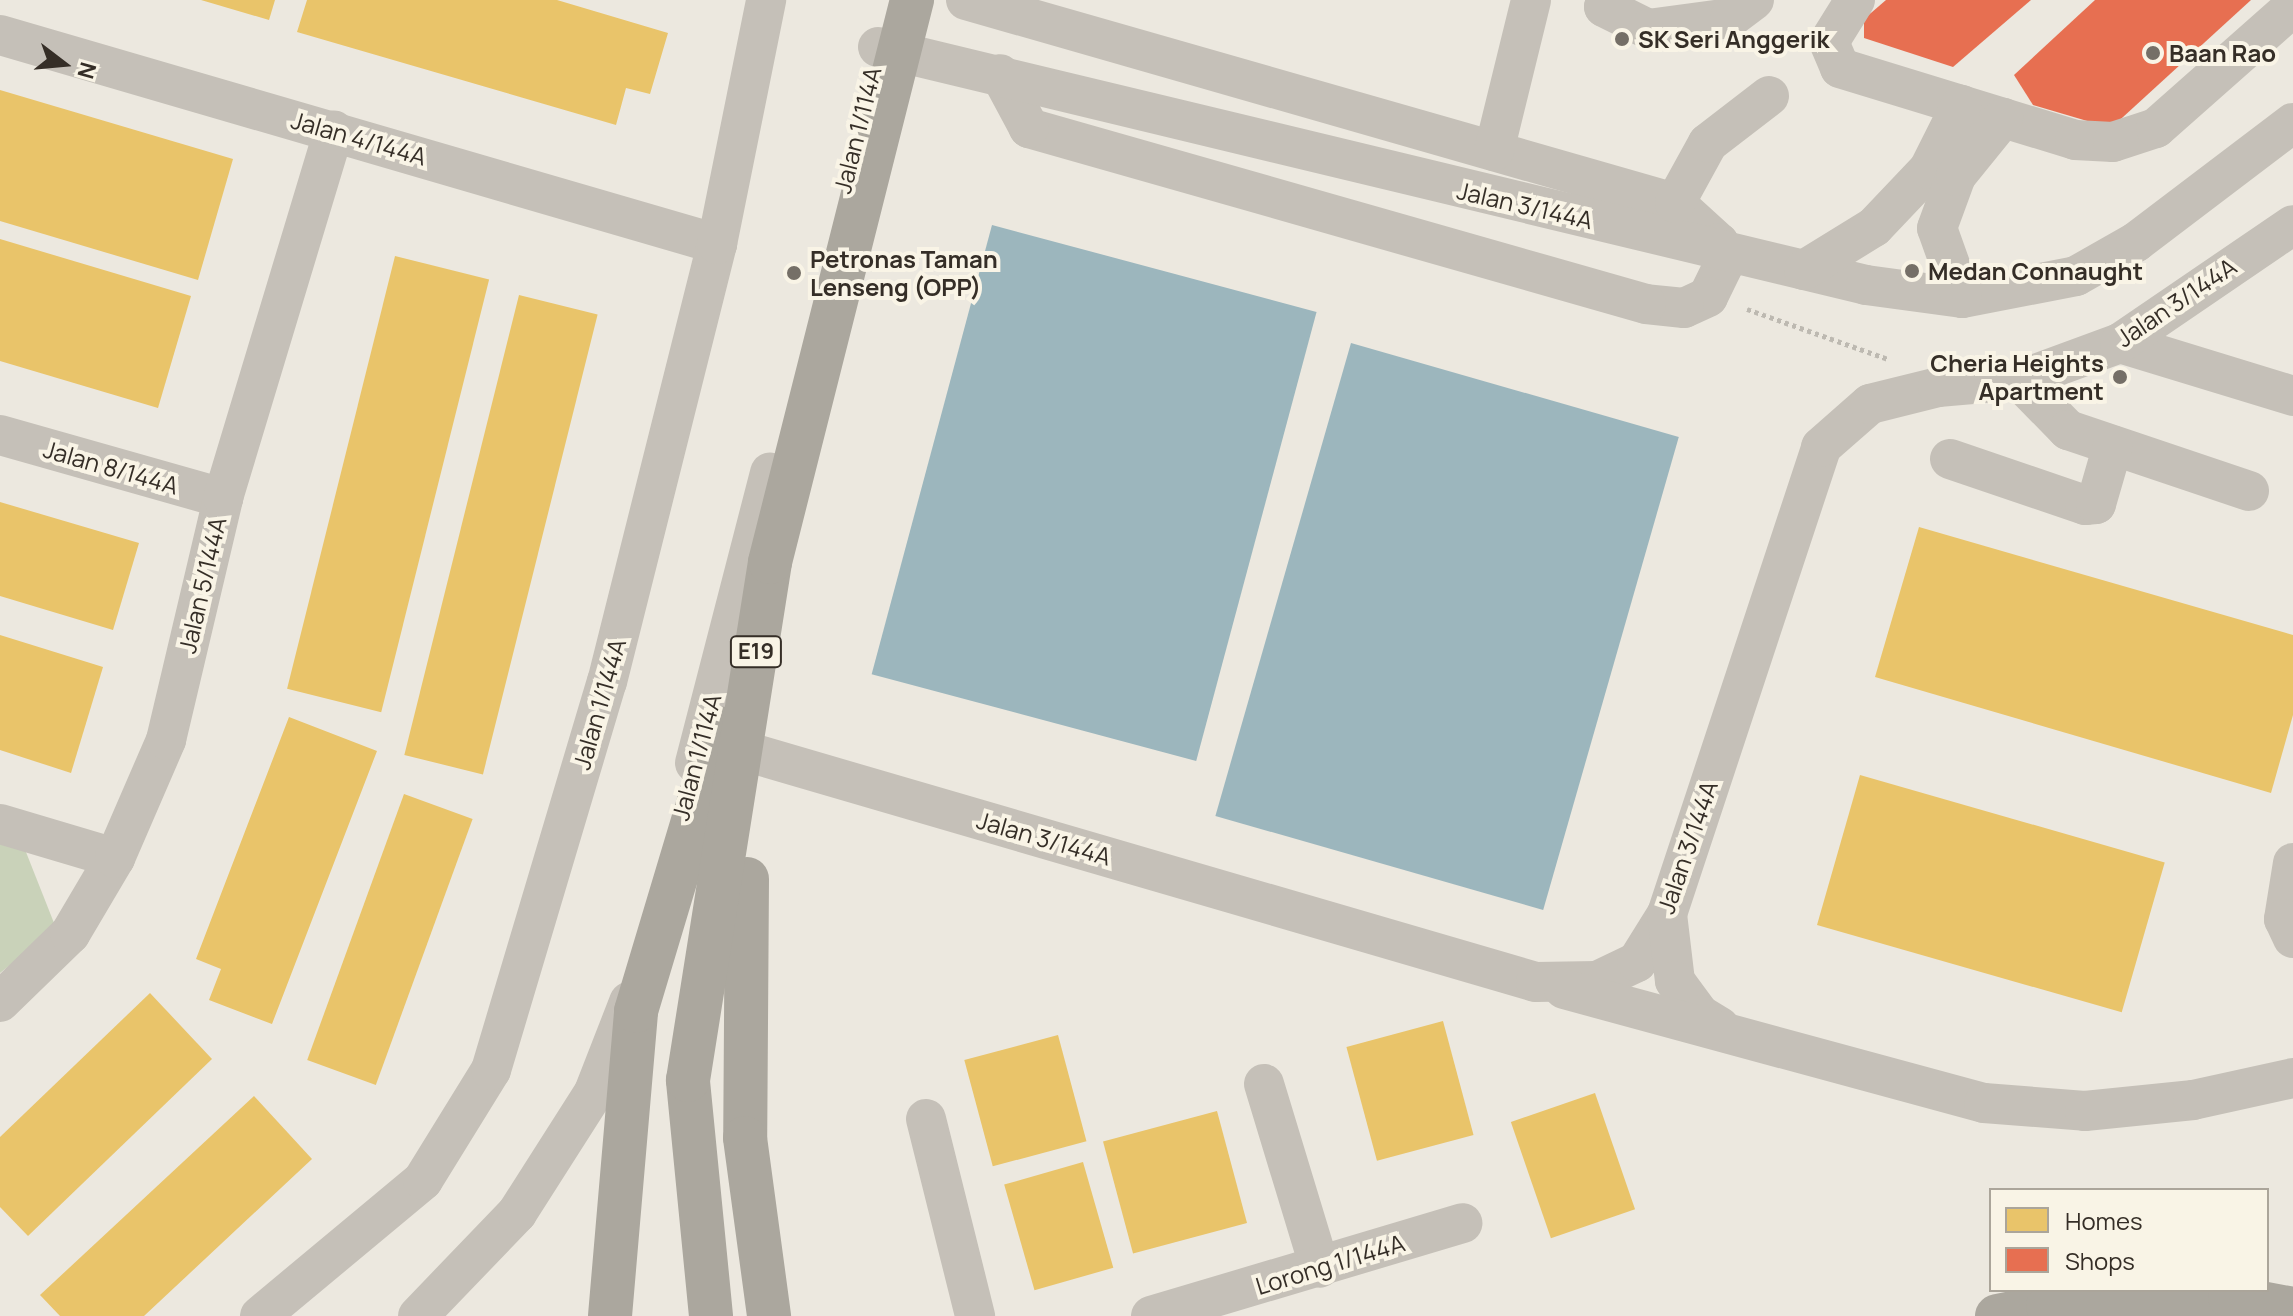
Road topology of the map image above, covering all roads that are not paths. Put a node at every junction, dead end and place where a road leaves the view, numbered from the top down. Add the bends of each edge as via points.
1 (766, 0) edge
2 (890, 0) edge
3 (912, 0) edge
4 (922, 0) edge
5 (966, 0) edge
6 (1531, 0) edge
7 (1606, 0) edge
8 (1754, 0) edge
9 (1855, 0) edge
10 (2293, 7) edge
11 (0, 35) edge
12 (878, 47) junction
13 (1000, 74) junction
14 (1769, 96) dead end
15 (1961, 105) junction
16 (2003, 118) junction
17 (2293, 123) edge
18 (334, 130) junction
19 (1494, 151) junction
20 (1675, 203) junction
21 (2293, 225) edge
22 (717, 244) junction
23 (1804, 270) junction
24 (1962, 298) junction
25 (2120, 343) junction
26 (2019, 380) junction
27 (2293, 396) edge
28 (0, 435) edge
29 (2113, 445) junction
30 (1950, 459) dead end
31 (2249, 491) dead end
32 (223, 498) junction
33 (770, 562) junction
34 (702, 738) junction
35 (0, 824) edge
36 (115, 858) junction
37 (2293, 863) edge
38 (1667, 914) junction
39 (2293, 938) edge
40 (1536, 982) junction
41 (0, 1002) edge
42 (1727, 1031) junction
43 (2293, 1078) edge
44 (1264, 1084) dead end
45 (926, 1119) dead end
46 (1462, 1223) dead end
47 (1320, 1268) junction
48 (2293, 1309) edge
49 (260, 1316) edge
50 (418, 1316) edge
51 (610, 1316) edge
52 (711, 1316) edge
53 (769, 1316) edge
54 (975, 1316) edge
55 (1151, 1316) edge
56 (1997, 1316) edge

1 - 22 street, Jalan 1/144A
2 - 12 street, Jalan 1/114A
3 - 33 highway, E19
4 - 53 highway, E19 via 782,556 741,932 745,1138
5 - 19 street
6 - 19 street
7 - 8 street via 1604,7 1648,29 1730,18
9 - 15 street via 1829,42 1840,68
10 - 16 street via 2156,128 2113,142 2075,140
11 - 18 street, Jalan 4/144A
12 - 13 street, Jalan 1/114A
12 - 34 street, Jalan 1/114A
13 - 20 street via 1029,128 1646,304 1684,308 1708,297 1723,266 1719,243
13 - 23 street, Jalan 3/144A
14 - 20 street via 1708,143
15 - 16 street
15 - 23 street via 1929,169 1874,227
16 - 24 street via 1956,176 1937,228
17 - 24 street, Jalan 3/144A via 2136,242 2076,276
18 - 22 street, Jalan 4/144A
18 - 32 street, Jalan 5/144A
19 - 20 street
21 - 25 street, Jalan 3/144A
22 - 49 street, Jalan 1/144A via 607,682 491,1070 423,1180
23 - 24 street, Jalan 3/144A
25 - 26 street, Jalan 3/144A
25 - 27 street
26 - 29 street via 2068,430
26 - 38 street, Jalan 3/144A via 1938,387 1870,404 1821,447
28 - 32 street, Jalan 8/144A
29 - 30 street via 2096,504 2085,505
29 - 31 street
32 - 36 street, Jalan 5/144A via 166,740
33 - 51 highway via 636,1011
33 - 52 highway, E19 via 688,1080
34 - 40 street, Jalan 3/144A
34 - 50 street, Jalan 1/114A via 624,1022 594,1092 517,1213
35 - 36 street
36 - 41 street, Jalan 5/144A via 70,934
37 - 39 street via 2284,919
38 - 40 street, Jalan 3/144A via 1637,962 1597,981
38 - 42 street via 1675,981 1700,1015
40 - 42 street
42 - 43 street via 1998,1104 2085,1111 2193,1100
44 - 47 street
45 - 54 street
46 - 47 street, Lorong 1/144A
47 - 55 street, Lorong 1/144A
48 - 56 highway via 2230,1297 2048,1306

